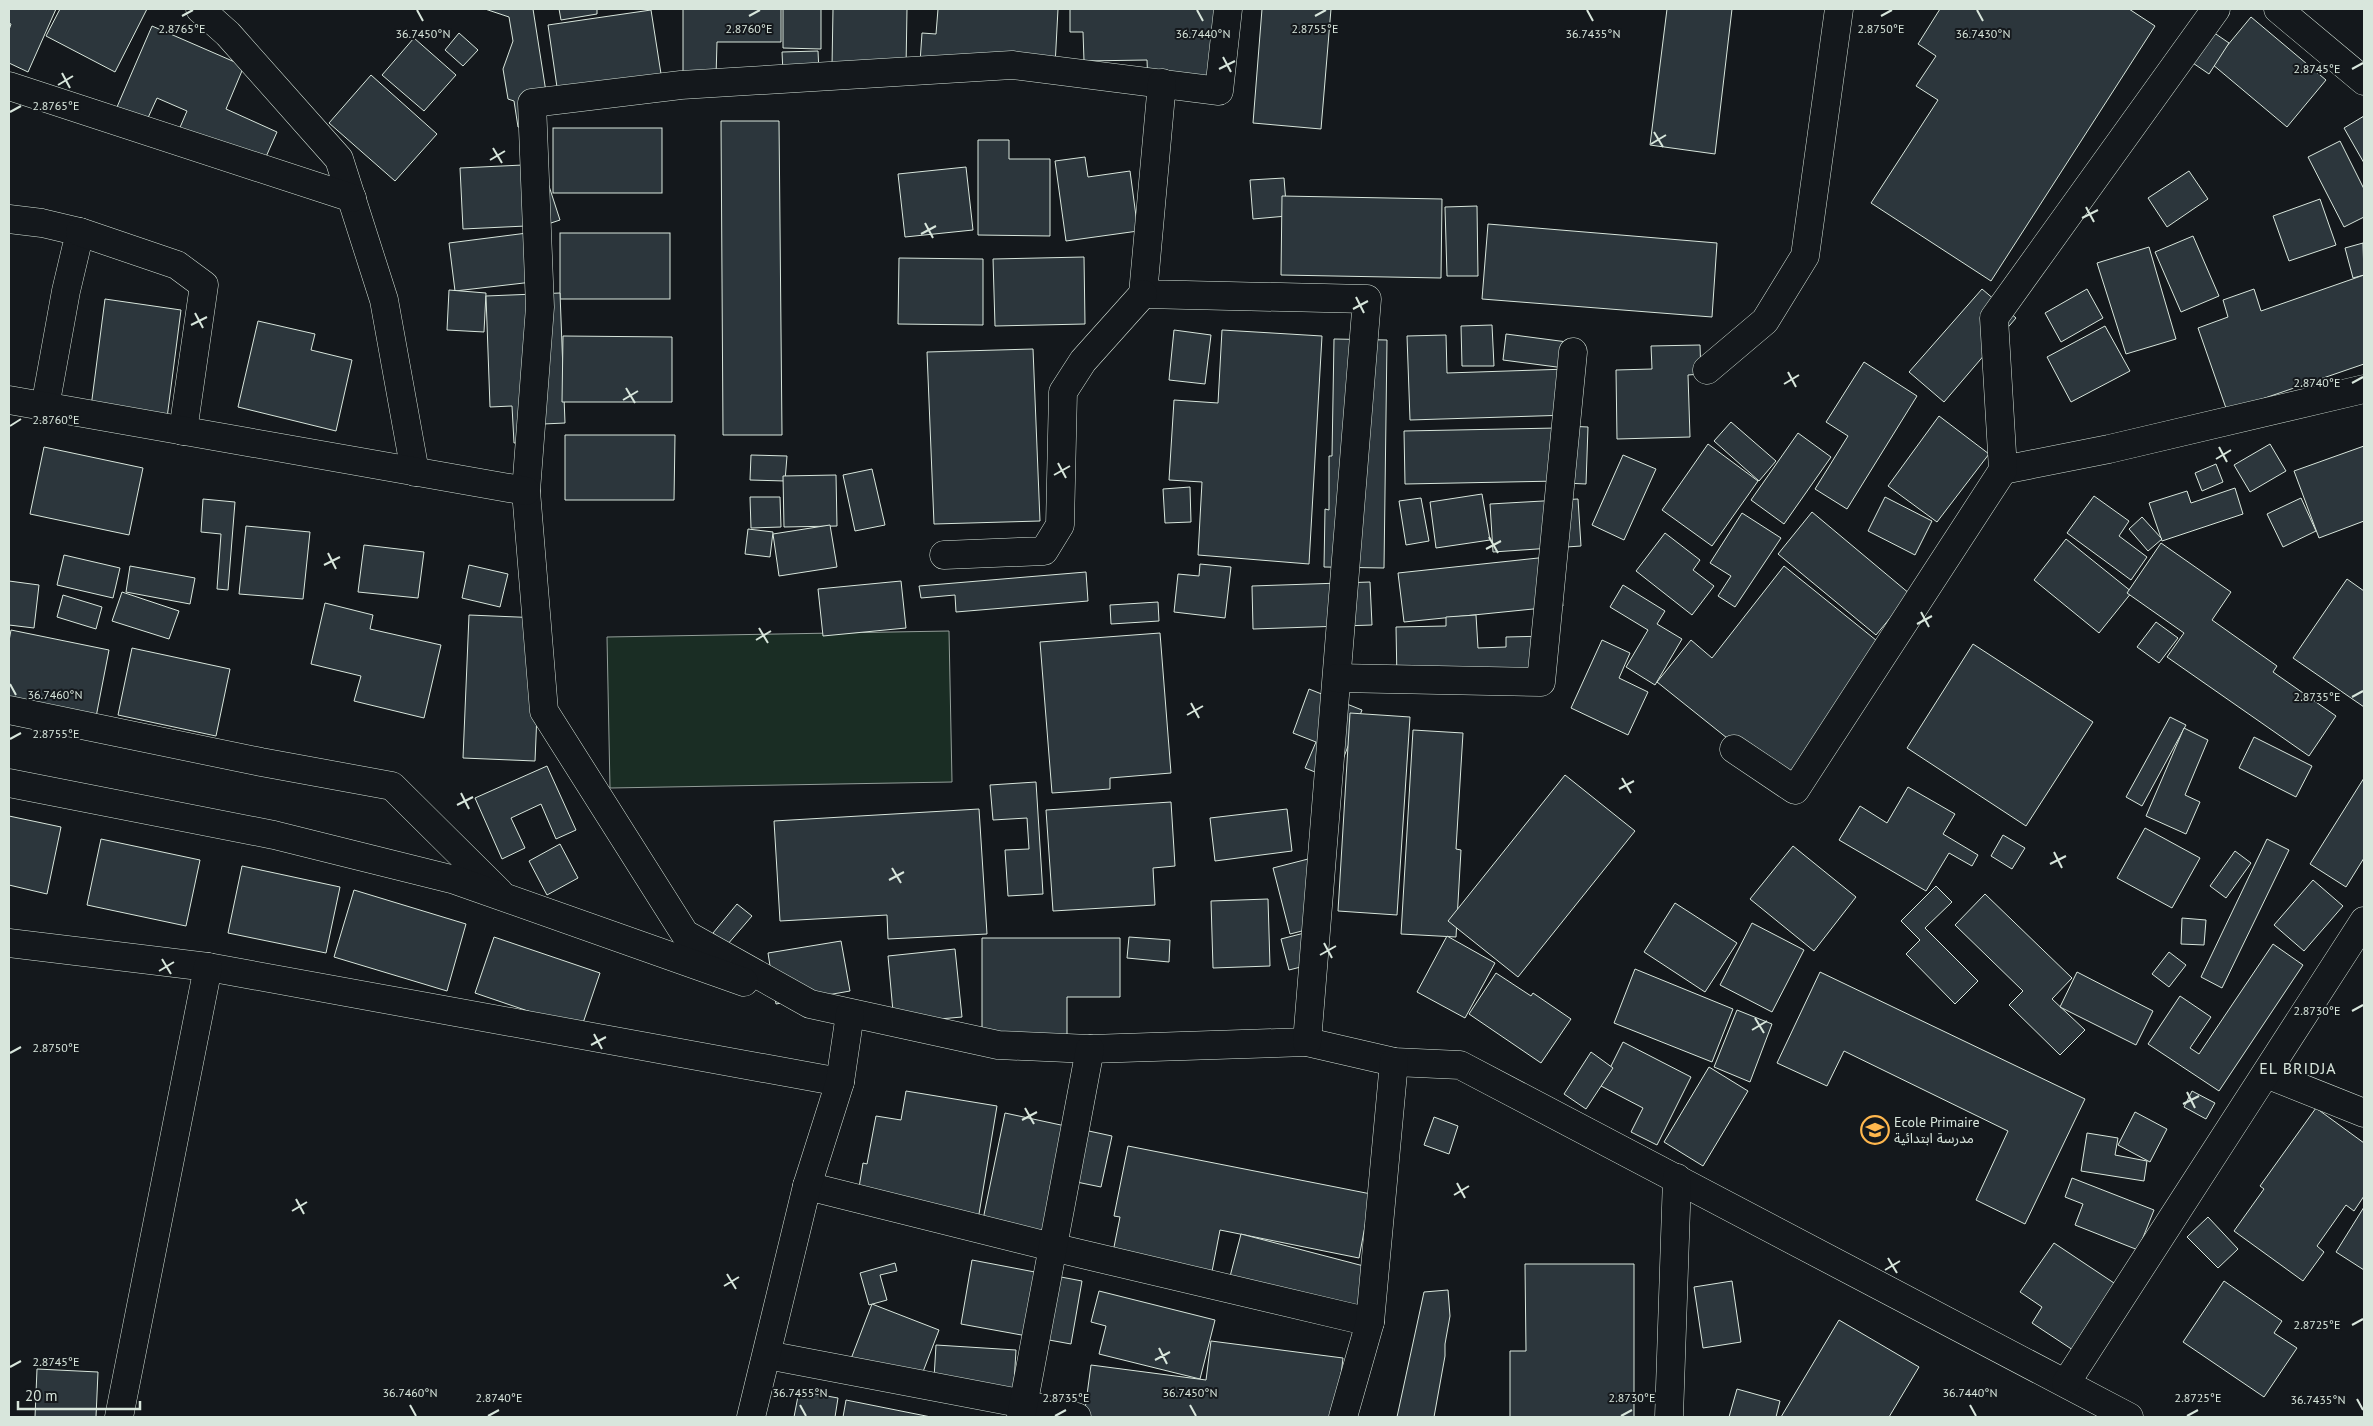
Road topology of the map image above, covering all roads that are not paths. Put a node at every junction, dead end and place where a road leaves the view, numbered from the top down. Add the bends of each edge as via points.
1 (200, 9) edge
2 (1228, 9) edge
3 (1839, 9) edge
4 (2216, 9) edge
5 (2278, 9) edge
6 (2364, 81) edge
7 (1162, 83) junction
8 (9, 86) edge
9 (352, 198) junction
10 (9, 219) edge
11 (80, 232) junction
12 (1144, 294) junction
13 (1574, 352) dead end
14 (1707, 370) dead end
15 (2364, 389) edge
16 (9, 400) edge
17 (45, 407) junction
18 (183, 430) junction
19 (2003, 470) junction
20 (415, 472) junction
21 (526, 491) junction
22 (944, 555) dead end
23 (1337, 678) junction
24 (9, 710) edge
25 (1734, 749) dead end
26 (9, 783) edge
27 (505, 898) junction
28 (2364, 921) edge
29 (9, 943) edge
30 (208, 967) junction
31 (810, 1004) junction
32 (850, 1014) junction
33 (1307, 1042) junction
34 (1090, 1050) junction
35 (1394, 1062) junction
36 (2266, 1074) junction
37 (840, 1082) junction
38 (2364, 1113) edge
39 (1677, 1178) junction
40 (807, 1186) junction
41 (1052, 1247) junction
42 (1370, 1322) junction
43 (766, 1355) junction
44 (2066, 1383) junction
45 (1022, 1410) edge
46 (119, 1417) edge
47 (752, 1417) edge
48 (1077, 1417) edge
49 (1343, 1417) edge
50 (1669, 1417) edge
51 (2129, 1417) edge

1 - 9 street via 228,34 339,159
2 - 7 street via 1219,91
3 - 14 street via 1804,256 1765,321
4 - 19 street via 1994,318
5 - 6 street
7 - 12 street
7 - 21 street via 1012,65 681,85 532,103 540,307
8 - 9 street
9 - 20 street via 384,300
10 - 11 street
11 - 17 street
11 - 18 street via 177,265 204,285
12 - 22 street via 1083,361 1064,392 1060,525 1044,552
12 - 23 street via 1367,300
13 - 23 street via 1541,682
15 - 19 street
16 - 17 street
17 - 18 street
18 - 20 street
19 - 25 street via 1794,790
20 - 21 street
21 - 31 street via 544,711 684,934
23 - 33 street
24 - 27 street via 392,786
26 - 27 street via 274,835 455,880
27 - 31 street
28 - 36 street
29 - 30 street
30 - 37 street
30 - 46 street
31 - 32 street
32 - 34 street via 998,1045
32 - 37 street
33 - 34 street
33 - 35 street
34 - 41 street
35 - 39 street via 1460,1064
35 - 42 street
36 - 38 street
36 - 44 street
37 - 40 street
39 - 44 street
39 - 50 street
40 - 41 street
40 - 43 street
41 - 42 street
41 - 45 street
42 - 49 street
43 - 45 street
43 - 47 street
44 - 51 street
45 - 48 street

